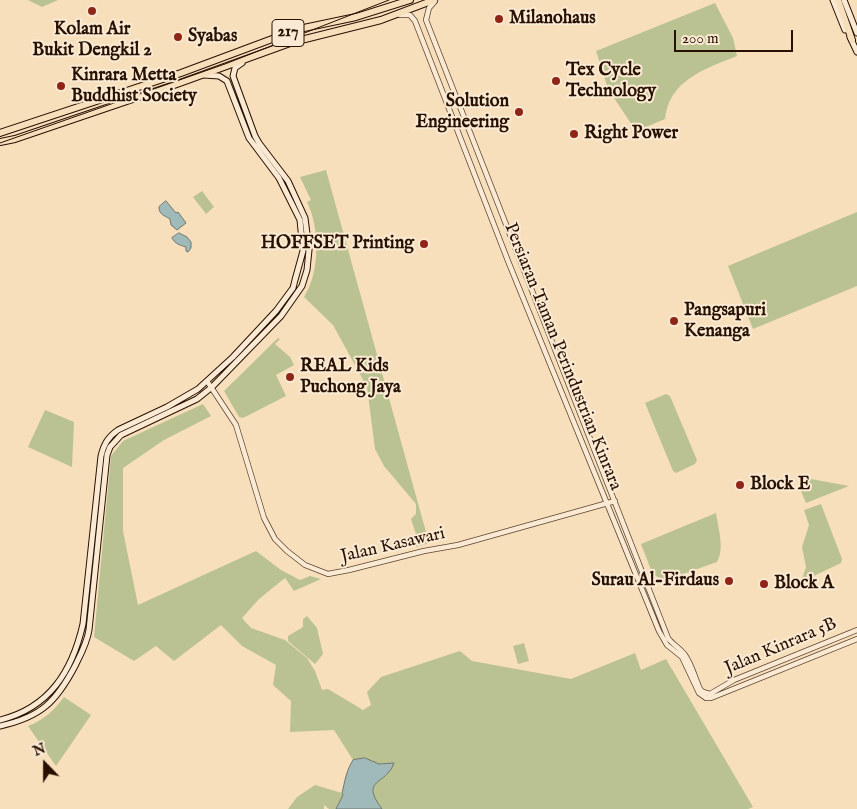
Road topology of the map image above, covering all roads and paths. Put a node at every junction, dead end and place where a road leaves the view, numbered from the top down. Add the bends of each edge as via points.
1 (410, 0) edge
2 (435, 0) edge
3 (833, 0) edge
4 (838, 0) edge
5 (844, 0) edge
6 (396, 15) junction
7 (857, 33) edge
8 (852, 40) junction
9 (857, 52) edge
10 (251, 58) junction
11 (203, 75) junction
12 (239, 103) junction
13 (0, 133) edge
14 (0, 142) edge
15 (207, 381) junction
16 (212, 388) junction
17 (615, 501) junction
18 (606, 503) junction
19 (857, 630) edge
20 (857, 639) edge
21 (718, 692) junction
22 (0, 720) edge
23 (0, 726) edge

1 - 13 highway, 217 via 299,30
2 - 6 highway, 217
2 - 17 street, Persiaran Taman Perindustrian Kinrara via 426,20
3 - 8 main road
4 - 8 highway
5 - 7 main road
6 - 10 highway, 217 via 302,39
6 - 18 street, Persiaran Taman Perindustrian Kinrara via 410,15 415,21
8 - 9 main road
10 - 11 highway, 217
10 - 12 main road via 238,65 233,73
11 - 12 main road via 224,78
11 - 14 highway, 217
12 - 15 main road via 248,138 278,178 300,220 303,251 292,288 285,299
12 - 16 main road via 259,143 283,174 300,204 305,218 309,260 302,286 282,316
15 - 16 street, Jalan Kasawari
15 - 22 main road via 187,397 110,435 101,456 79,639 54,689 31,709
16 - 18 street, Jalan Kasawari via 239,431 260,506 272,533 301,562 328,574 424,550 458,545
16 - 23 main road via 197,399 121,435 110,447 86,645 56,697 25,719
17 - 18 street, Jalan Kasawari
17 - 21 street, Persiaran Taman Perindustrian Kinrara via 668,638 688,659 702,692
18 - 21 street, Persiaran Taman Perindustrian Kinrara via 664,642 682,657 701,696 706,698
19 - 21 street, Jalan Kinrara 5B via 734,680
20 - 21 street, Jalan Kinrara 5B

